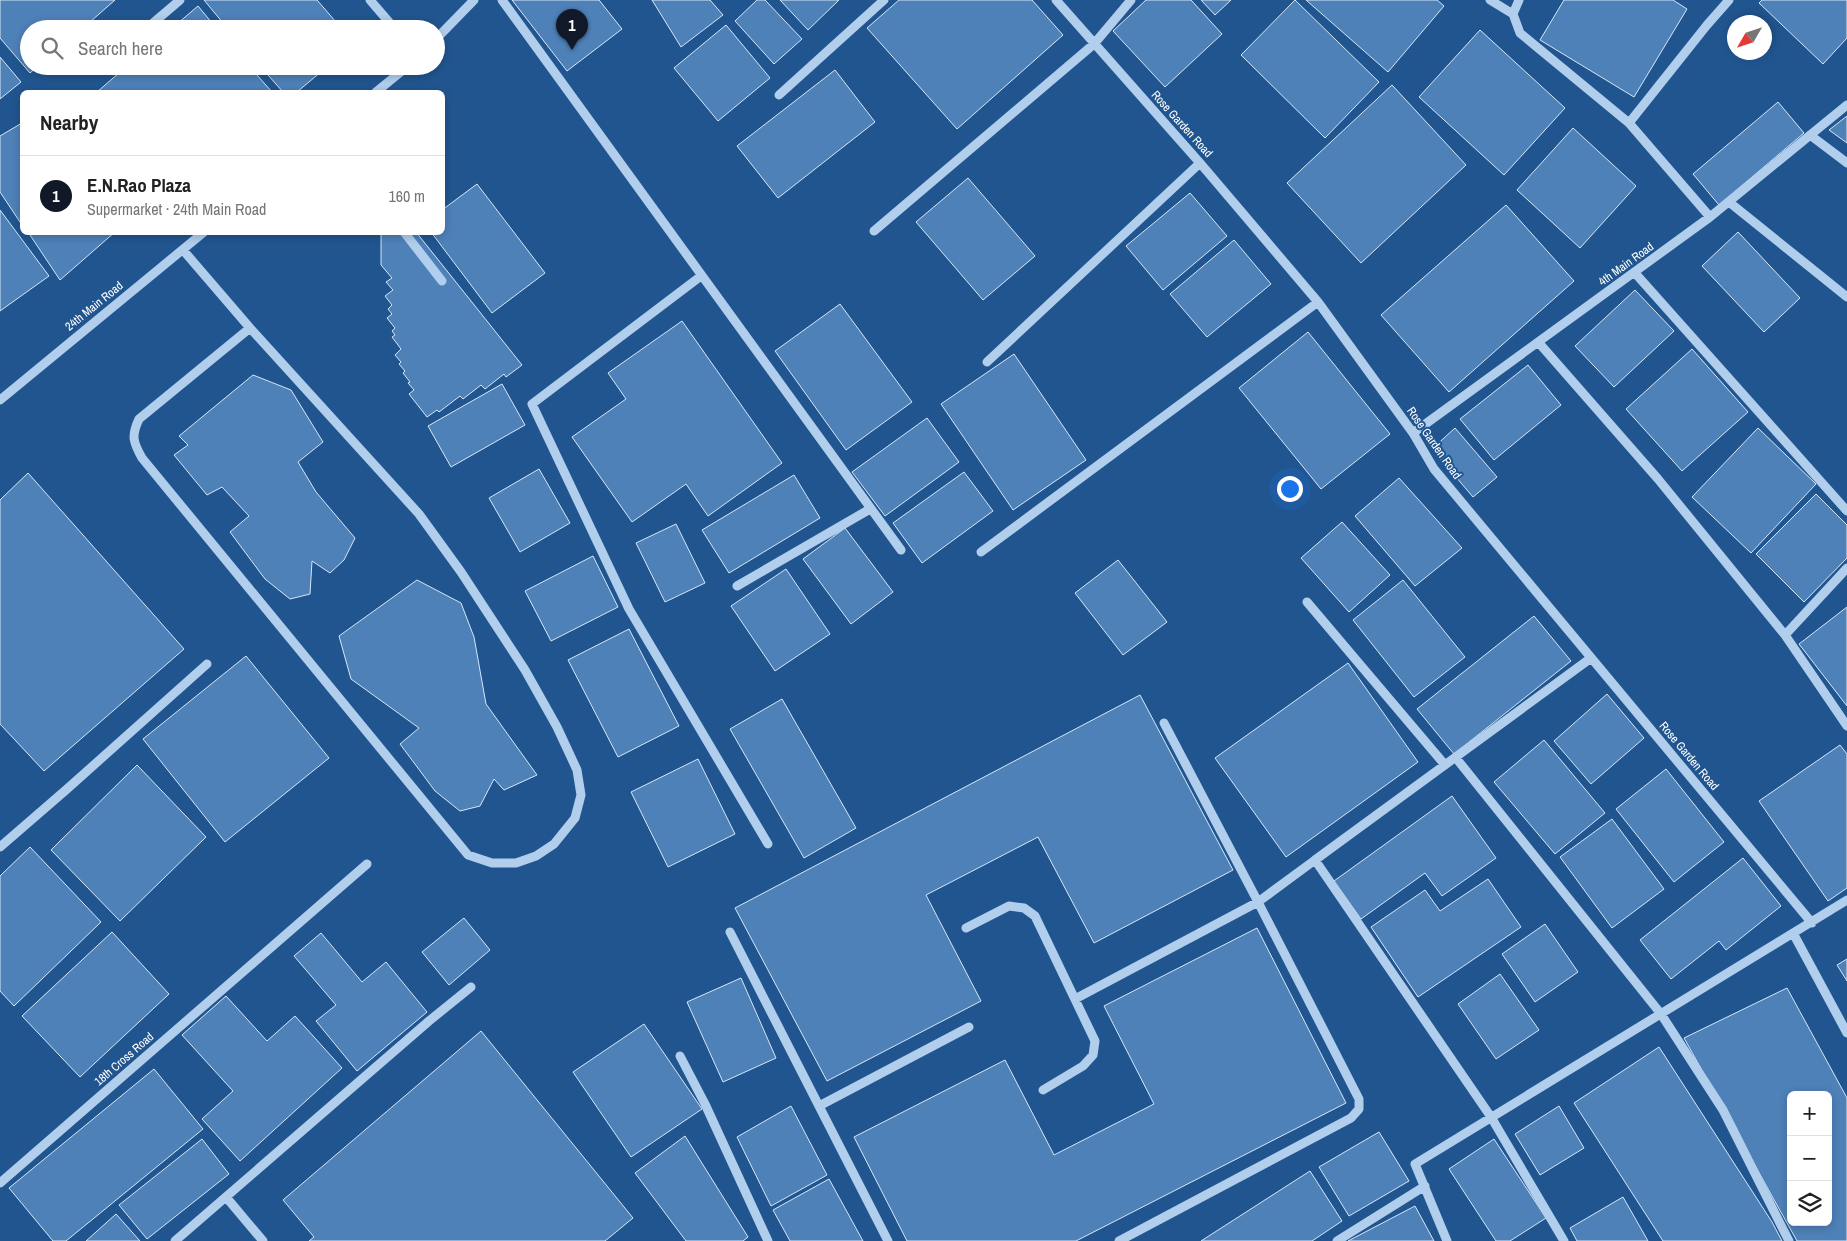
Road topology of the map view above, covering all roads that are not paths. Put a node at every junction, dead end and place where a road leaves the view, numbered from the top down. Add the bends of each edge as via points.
1 (180, 0) edge
2 (370, 0) edge
3 (474, 0) edge
4 (502, 0) edge
5 (884, 0) edge
6 (1056, 0) edge
7 (1131, 0) edge
8 (1490, 0) edge
9 (1519, 0) edge
10 (1729, 0) edge
11 (1513, 14) junction
12 (157, 20) edge
13 (388, 20) edge
14 (445, 30) edge
15 (1094, 44) junction
16 (397, 75) edge
17 (378, 90) edge
18 (779, 95) dead end
19 (1847, 105) edge
20 (1629, 123) junction
21 (1810, 135) junction
22 (1200, 163) junction
23 (1847, 163) edge
24 (1729, 202) junction
25 (1710, 217) junction
26 (874, 231) dead end
27 (200, 235) edge
28 (406, 235) edge
29 (183, 250) junction
30 (1635, 273) junction
31 (701, 276) junction
32 (442, 280) dead end
33 (1847, 297) edge
34 (1318, 302) junction
35 (250, 328) junction
36 (1539, 343) junction
37 (987, 362) dead end
38 (0, 400) edge
39 (1413, 433) junction
40 (870, 508) junction
41 (1847, 511) edge
42 (901, 550) dead end
43 (981, 552) dead end
44 (1847, 568) edge
45 (737, 586) dead end
46 (1307, 602) dead end
47 (1785, 634) junction
48 (1591, 658) junction
49 (207, 664) dead end
50 (1164, 723) dead end
51 (1847, 726) edge
52 (1456, 758) junction
53 (1445, 765) junction
54 (768, 844) dead end
55 (0, 847) edge
56 (1315, 860) junction
57 (368, 864) dead end
58 (1847, 900) edge
59 (1258, 902) junction
60 (1812, 922) junction
61 (966, 928) dead end
62 (730, 932) dead end
63 (1792, 933) junction
64 (471, 986) dead end
65 (1075, 998) junction
66 (1661, 1014) junction
67 (969, 1027) dead end
68 (1847, 1033) edge
69 (680, 1056) dead end
70 (1043, 1090) dead end
71 (819, 1106) junction
72 (1491, 1117) junction
73 (0, 1183) edge
74 (1424, 1186) junction
75 (226, 1197) junction
76 (175, 1241) edge
77 (264, 1241) edge
78 (768, 1241) edge
79 (888, 1241) edge
80 (1118, 1241) edge
81 (1337, 1241) edge
82 (1447, 1241) edge
83 (1564, 1241) edge
84 (1788, 1241) edge

1 - 12 street
2 - 13 street
3 - 14 street
4 - 31 street
5 - 18 street
6 - 15 street, Rose Garden Road
7 - 15 street
8 - 11 street
9 - 11 street
10 - 20 street
11 - 20 street via 1520,33
15 - 22 street, Rose Garden Road
15 - 26 street
16 - 17 street
19 - 21 street, 4th Main Road
20 - 25 street
21 - 23 street
21 - 24 street, 4th Main Road
22 - 34 street, Rose Garden Road
22 - 37 street
24 - 25 street, 4th Main Road
24 - 33 street
25 - 30 street, 4th Main Road
27 - 29 street, 24th Main Road
28 - 32 street
29 - 35 street
29 - 38 street, 24th Main Road
30 - 36 street, 4th Main Road
30 - 41 street
31 - 40 street
31 - 54 street via 532,404 630,609
34 - 39 street, Rose Garden Road
34 - 43 street
35 - 35 street via 418,514 525,670 557,727 577,770 581,795 575,818 554,844 536,856 516,863 492,863 468,855 135,446 133,432 139,419
36 - 39 street, 4th Main Road
36 - 47 street via 1658,479
39 - 48 street, Rose Garden Road via 1434,469
40 - 42 street
40 - 45 street
44 - 47 street
46 - 53 street
47 - 51 street
48 - 52 street
48 - 60 street, Rose Garden Road
49 - 55 street
50 - 59 street
52 - 53 street
52 - 66 street
53 - 56 street
56 - 59 street
56 - 72 street
57 - 73 street, 18th Cross Road
58 - 60 street
59 - 65 street
59 - 80 street via 1359,1099 1359,1110 1351,1118
60 - 63 street
61 - 65 street via 1009,906 1024,908 1035,916
62 - 71 street
63 - 66 street
63 - 68 street
64 - 75 street
65 - 70 street via 1095,1041 1092,1055 1083,1066
66 - 72 street
66 - 84 street via 1723,1110
67 - 71 street
69 - 78 street
71 - 79 street
72 - 74 street via 1415,1164
72 - 83 street
74 - 81 street
74 - 82 street
75 - 76 street
75 - 77 street

